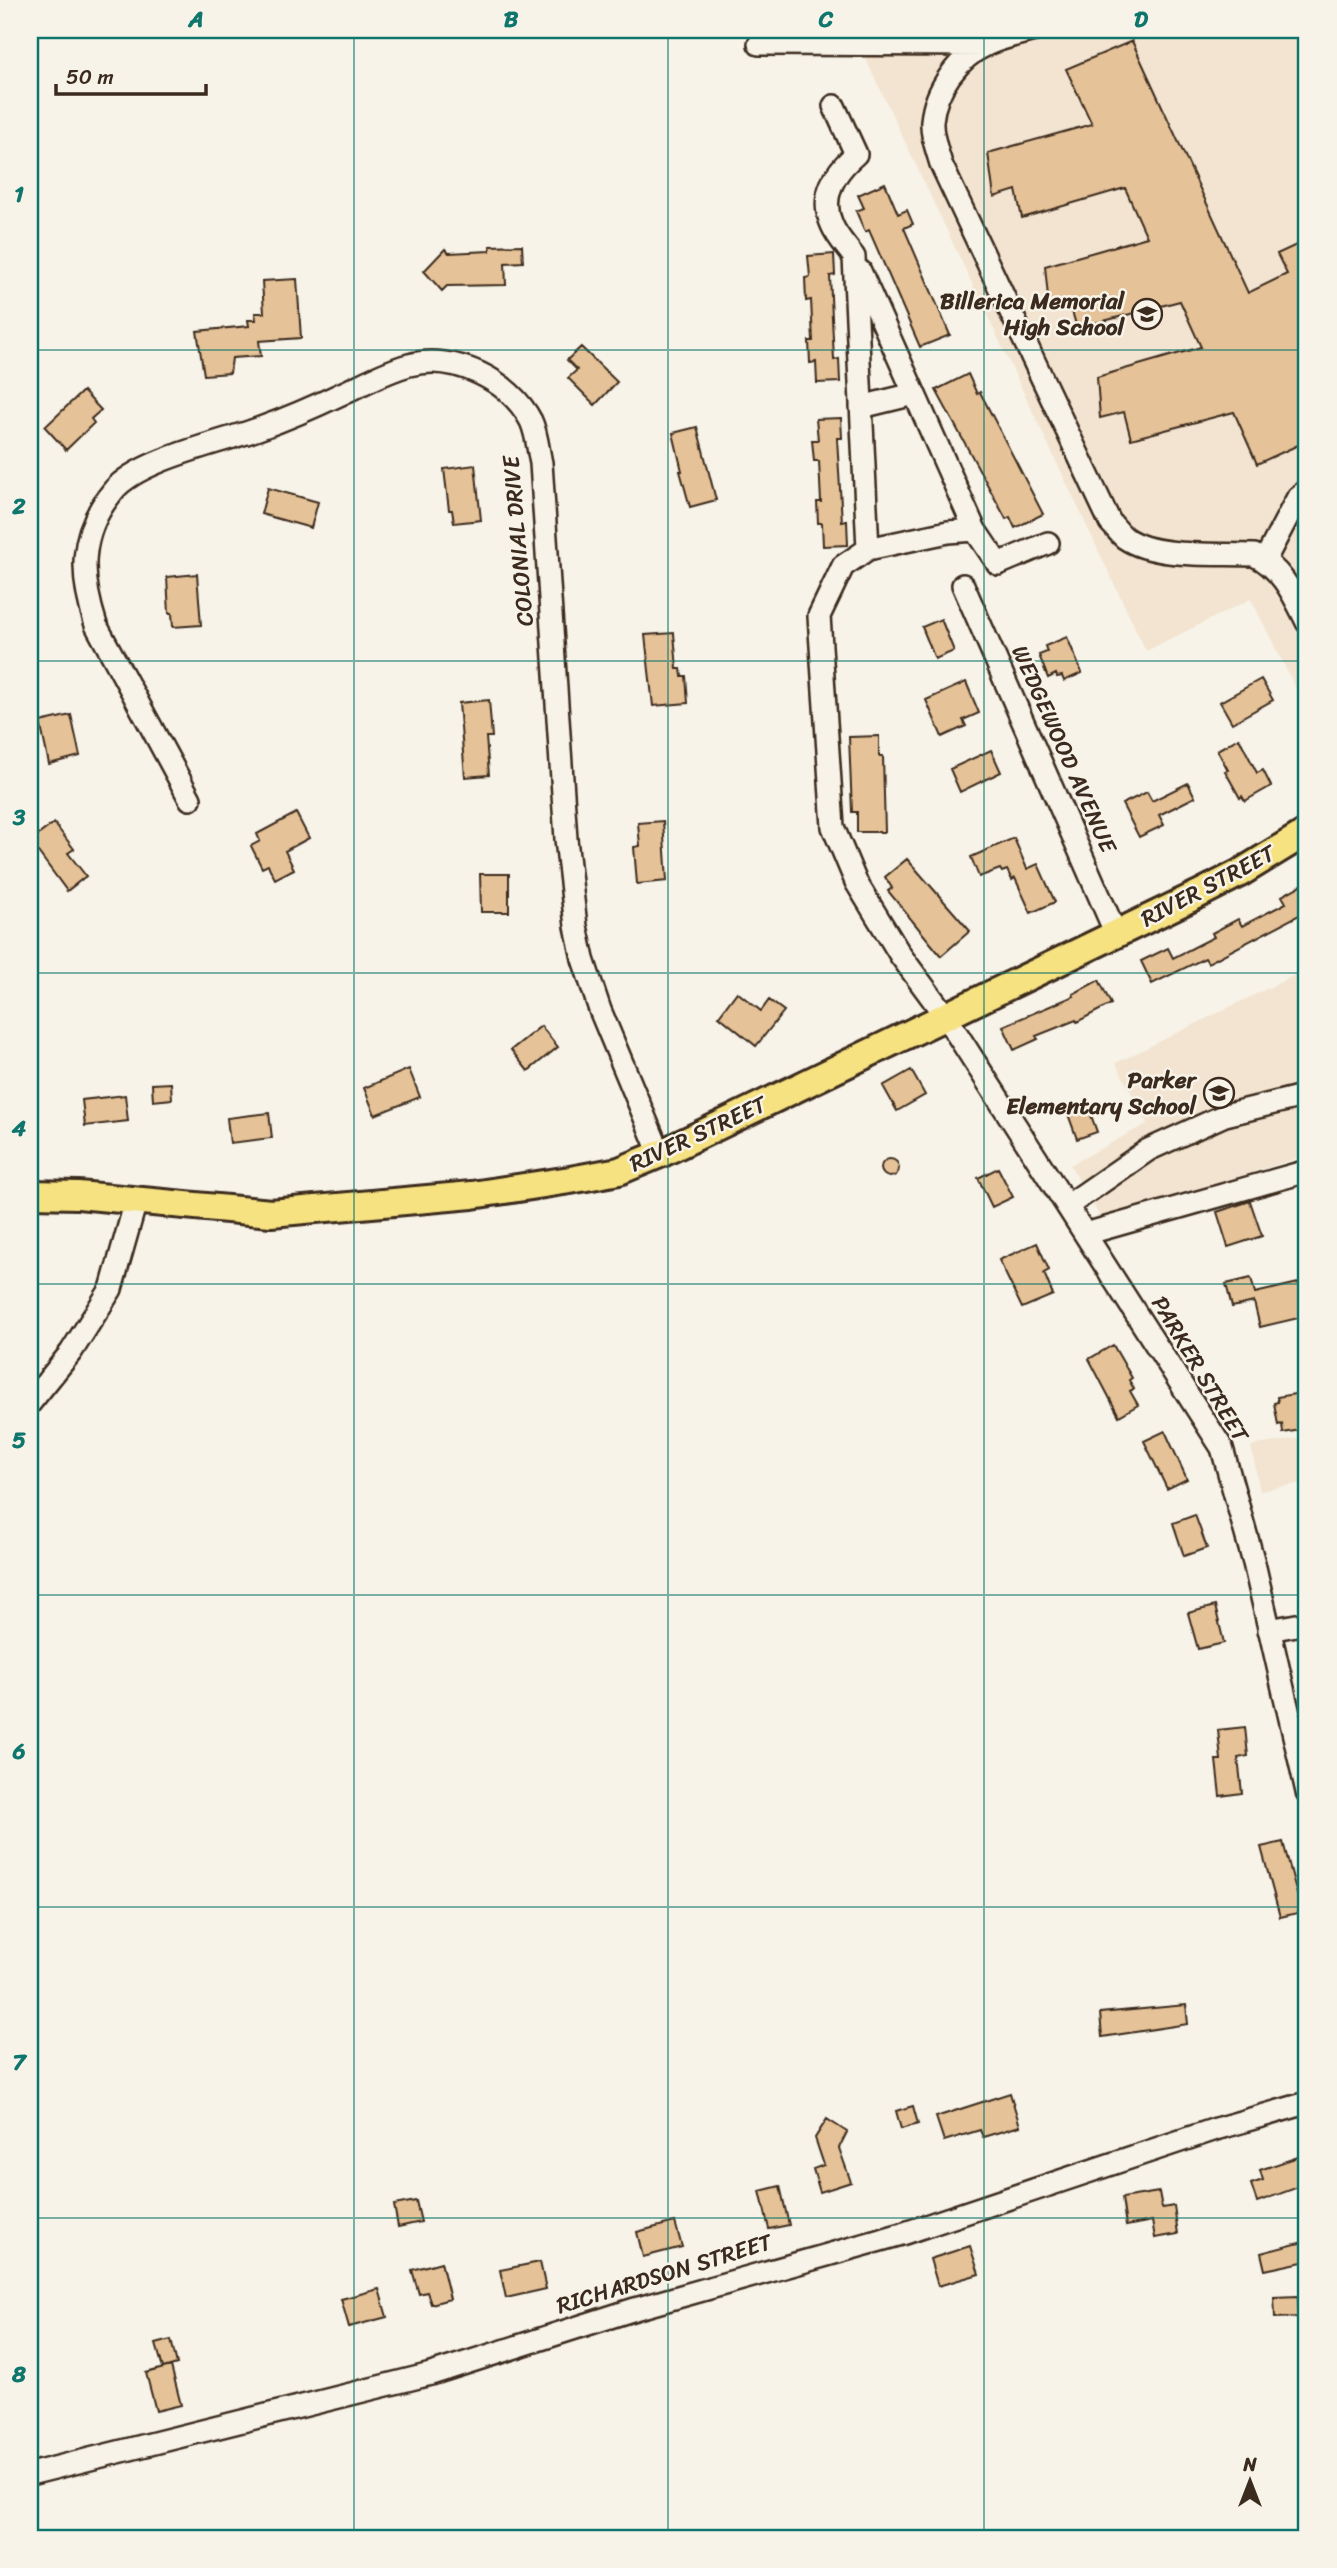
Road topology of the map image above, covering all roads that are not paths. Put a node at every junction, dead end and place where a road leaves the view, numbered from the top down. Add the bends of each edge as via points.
1 (1035, 30) edge
2 (760, 44) dead end
3 (986, 45) junction
4 (834, 106) dead end
5 (854, 257) junction
6 (914, 394) junction
7 (862, 407) junction
8 (1307, 490) edge
9 (975, 530) junction
10 (1048, 542) dead end
11 (868, 549) junction
12 (1265, 560) junction
13 (963, 585) dead end
14 (1307, 622) edge
15 (190, 799) dead end
16 (1307, 832) edge
17 (1116, 934) junction
18 (946, 1017) junction
19 (1307, 1095) edge
20 (660, 1154) junction
21 (1307, 1171) edge
22 (30, 1194) edge
23 (136, 1201) junction
24 (1067, 1206) junction
25 (1086, 1234) junction
26 (30, 1403) edge
27 (1307, 1623) edge
28 (1269, 1630) junction
29 (1307, 1792) edge
30 (1307, 2103) edge
31 (30, 2474) edge

1 - 3 street
2 - 3 street
3 - 12 street via 945,82 932,122 935,143 1110,522 1142,547 1254,555
4 - 5 street via 856,154 838,170 827,195 831,224
5 - 6 street
5 - 7 street
6 - 7 street
6 - 9 street
7 - 11 street
8 - 12 street via 1298,496
9 - 10 street via 998,564
9 - 11 street
11 - 18 street, PARKER STREET via 843,566 819,616 833,827 856,883
12 - 14 street via 1292,592
13 - 17 street, WEDGEWOOD AVENUE
15 - 20 street, COLONIAL DRIVE via 96,625 87,598 85,545 98,512 115,488 146,467 310,409 411,364 468,368 496,383 531,421 541,463 566,839 583,959
16 - 17 main road, RIVER STREET via 1240,873
17 - 18 main road, RIVER STREET
18 - 20 main road, RIVER STREET
18 - 24 street, PARKER STREET
19 - 24 street via 1225,1115 1148,1150
20 - 23 main road, RIVER STREET via 619,1171 570,1180 472,1195 309,1210 271,1213
21 - 25 street
22 - 23 main road, RIVER STREET
23 - 26 street via 111,1289 71,1352
24 - 25 street, PARKER STREET
25 - 28 street, PARKER STREET via 1222,1448
27 - 28 street
28 - 29 street, PARKER STREET
30 - 31 street, RICHARDSON STREET via 902,2234 635,2309 430,2374

